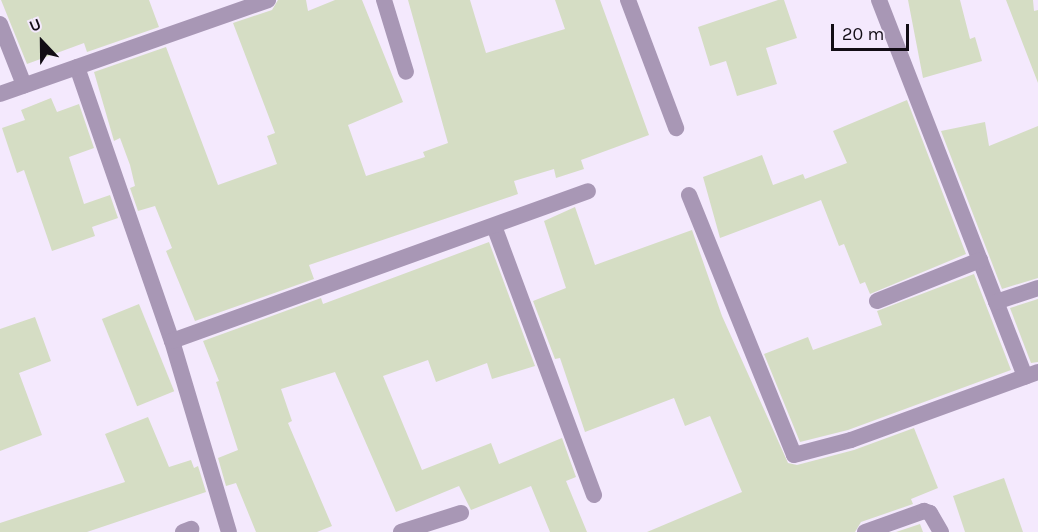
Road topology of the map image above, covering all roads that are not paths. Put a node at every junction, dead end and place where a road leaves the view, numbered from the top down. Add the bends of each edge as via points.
1 (268, 0) edge
2 (384, 0) edge
3 (628, 0) edge
4 (879, 0) edge
5 (0, 24) edge
6 (77, 67) junction
7 (406, 72) dead end
8 (24, 85) junction
9 (0, 94) edge
10 (676, 128) dead end
11 (588, 191) dead end
12 (689, 195) dead end
13 (494, 226) junction
14 (980, 261) junction
15 (1038, 288) edge
16 (877, 301) dead end
17 (996, 302) junction
18 (172, 341) junction
19 (1031, 374) edge
20 (594, 495) dead end
21 (461, 513) dead end
22 (229, 532) edge
23 (402, 532) edge
24 (865, 532) edge
25 (941, 532) edge

1 - 6 street
2 - 7 street
3 - 10 street
4 - 14 street
5 - 8 street
6 - 8 street
6 - 18 street
8 - 9 street
11 - 13 street
12 - 19 street via 794,455 851,440
13 - 18 street
13 - 20 street
14 - 16 street
14 - 17 street
15 - 17 street
17 - 19 street
18 - 22 street
21 - 23 street
24 - 25 street via 924,512 930,513

